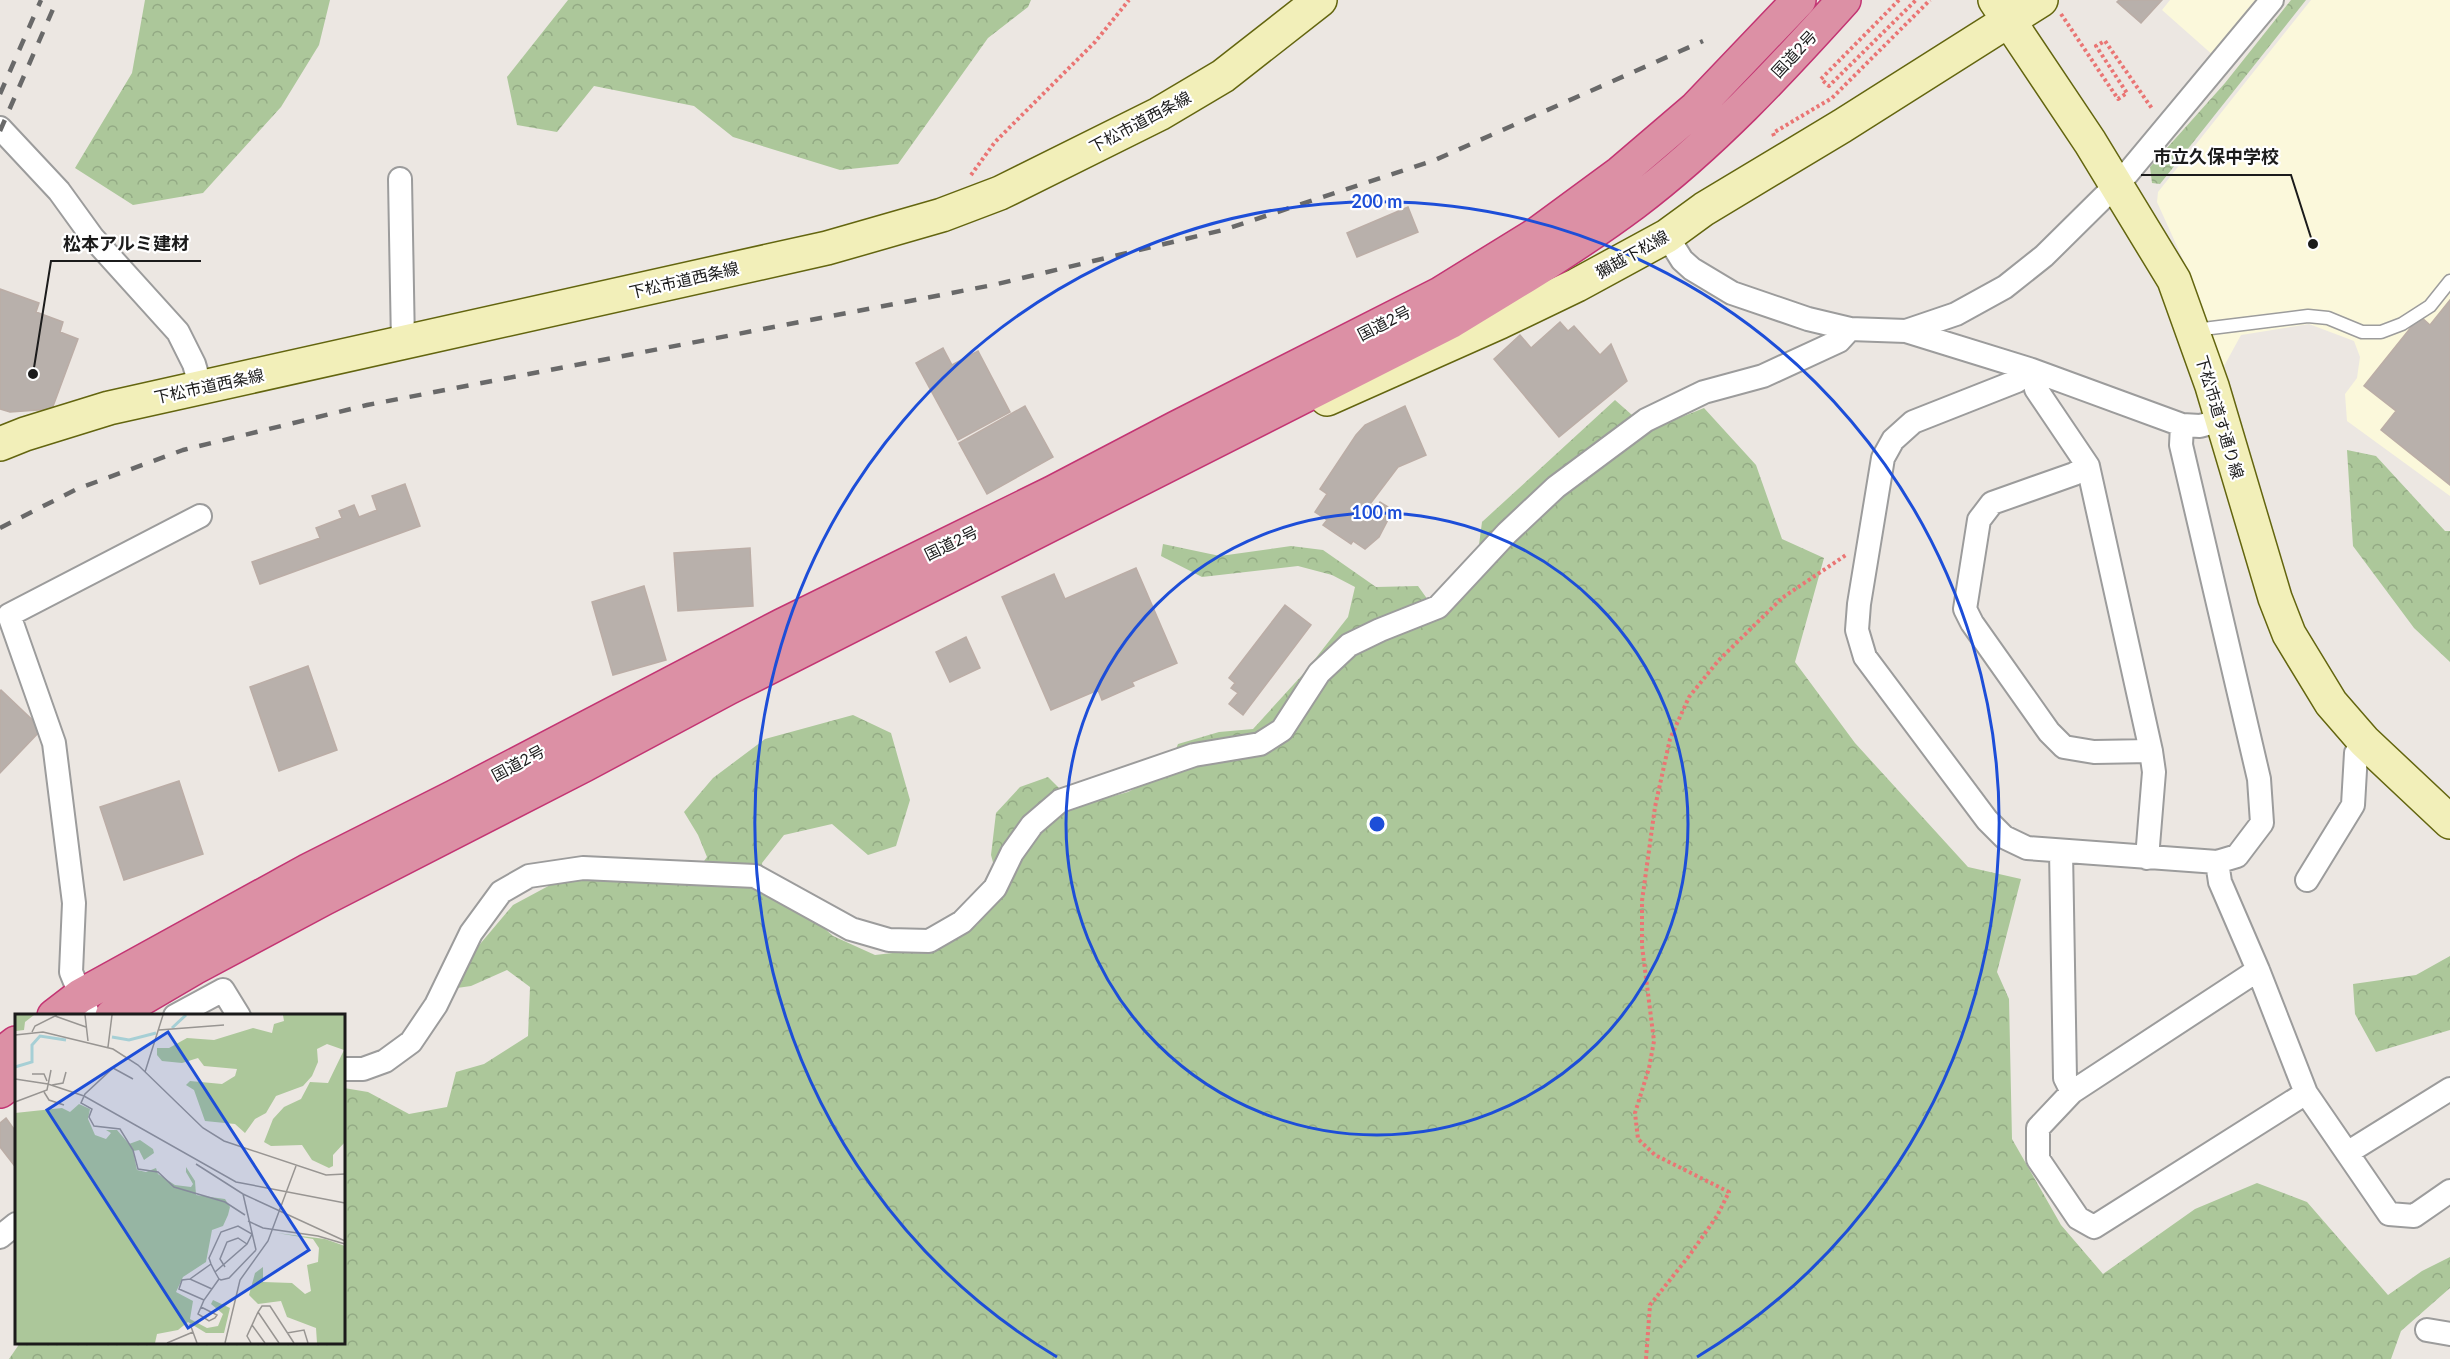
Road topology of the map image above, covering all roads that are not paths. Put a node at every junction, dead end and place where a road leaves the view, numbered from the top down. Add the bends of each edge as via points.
1 (1320, 0) edge
2 (1799, 0) edge
3 (1844, 0) edge
4 (2272, 0) edge
5 (2048, 3) edge
6 (2002, 10) edge
7 (0, 128) edge
8 (400, 179) dead end
9 (2116, 185) junction
10 (1667, 236) junction
11 (2450, 281) edge
12 (1850, 329) junction
13 (2194, 330) junction
14 (1906, 331) junction
15 (403, 344) junction
16 (2032, 370) junction
17 (201, 388) junction
18 (2222, 420) junction
19 (2182, 425) junction
20 (0, 444) edge
21 (1193, 453) junction
22 (2088, 466) junction
23 (200, 516) dead end
24 (2364, 741) junction
25 (2151, 751) junction
26 (2450, 822) edge
27 (2061, 851) junction
28 (2147, 858) junction
29 (2217, 862) junction
30 (2307, 880) dead end
31 (2259, 970) junction
32 (85, 1006) edge
33 (60, 1014) edge
34 (115, 1014) edge
35 (179, 1014) edge
36 (238, 1014) edge
37 (15, 1043) edge
38 (0, 1054) edge
39 (345, 1070) edge
40 (15, 1080) edge
41 (2450, 1089) edge
42 (0, 1091) edge
43 (2072, 1092) junction
44 (2306, 1093) junction
45 (2346, 1153) junction
46 (2450, 1191) edge
47 (15, 1225) edge
48 (0, 1237) edge
49 (2427, 1330) dead end
50 (2450, 1334) edge

1 - 15 street, 下松市道西条線 via 1223,76 1159,114 1000,193 942,215 827,248
2 - 32 highway, 国道2号 via 1696,108 1620,173 1537,234 1440,294 1052,493 781,626 309,870
3 - 21 highway, 国道2号 via 1715,134 1636,202 1558,257 1450,322
4 - 9 street
5 - 6 street, 獺越下松線
6 - 9 street, 下松市道す通り線
6 - 10 street, 獺越下松線 via 1842,126 1704,209
7 - 17 street via 59,191 93,238 178,332
8 - 15 street
9 - 13 street, 下松市道す通り線 via 2174,280
9 - 14 street via 2044,256 2005,287 1956,314
10 - 12 street via 1692,269 1732,293
10 - 21 street, 獺越下松線 via 1577,285 1378,378
11 - 13 lane via 2430,306 2381,332 2362,332 2328,318 2308,316
12 - 14 street
12 - 39 street via 1839,341 1763,376 1704,392 1646,420 1556,487 1438,607 1349,645 1319,673 1282,730 1260,744 1194,755 1060,801 1032,825 1012,853 995,888 962,922 929,941 889,940 851,929 755,876 583,868 529,876 501,892 471,933 436,1005 411,1042 385,1061 363,1069
13 - 18 street, 下松市道す通り線
14 - 16 street
15 - 17 street, 下松市道西条線
16 - 19 street
16 - 22 street via 2036,389
16 - 27 street via 2017,381 1913,422 1893,440 1883,458 1857,630 1865,657 1987,820 2004,837 2027,848
17 - 20 street, 下松市道西条線 via 109,408
18 - 19 street via 2200,426
18 - 24 street, 下松市道す通り線 via 2289,634 2331,703
19 - 29 street via 2181,445 2259,779 2262,823 2237,856
21 - 34 highway, 国道2号 via 728,688 283,920
22 - 25 street
22 - 25 street via 1992,503 1978,520 1965,609 2049,732 2064,747 2094,752
23 - 32 street via 9,615 54,743 74,903 71,972
24 - 26 street, 下松市道す通り線
24 - 30 street via 2356,753 2353,805
25 - 28 street via 2154,772
27 - 28 street
27 - 43 street via 2065,1078
28 - 29 street
29 - 31 street via 2220,882
31 - 43 street
31 - 44 street
32 - 33 highway, 国道2号
35 - 36 street via 223,990
37 - 38 highway
40 - 42 highway
41 - 45 street
43 - 44 street via 2038,1128 2038,1159 2078,1218 2094,1227
44 - 45 street
45 - 46 street via 2389,1214 2414,1216
47 - 48 street
49 - 50 street

